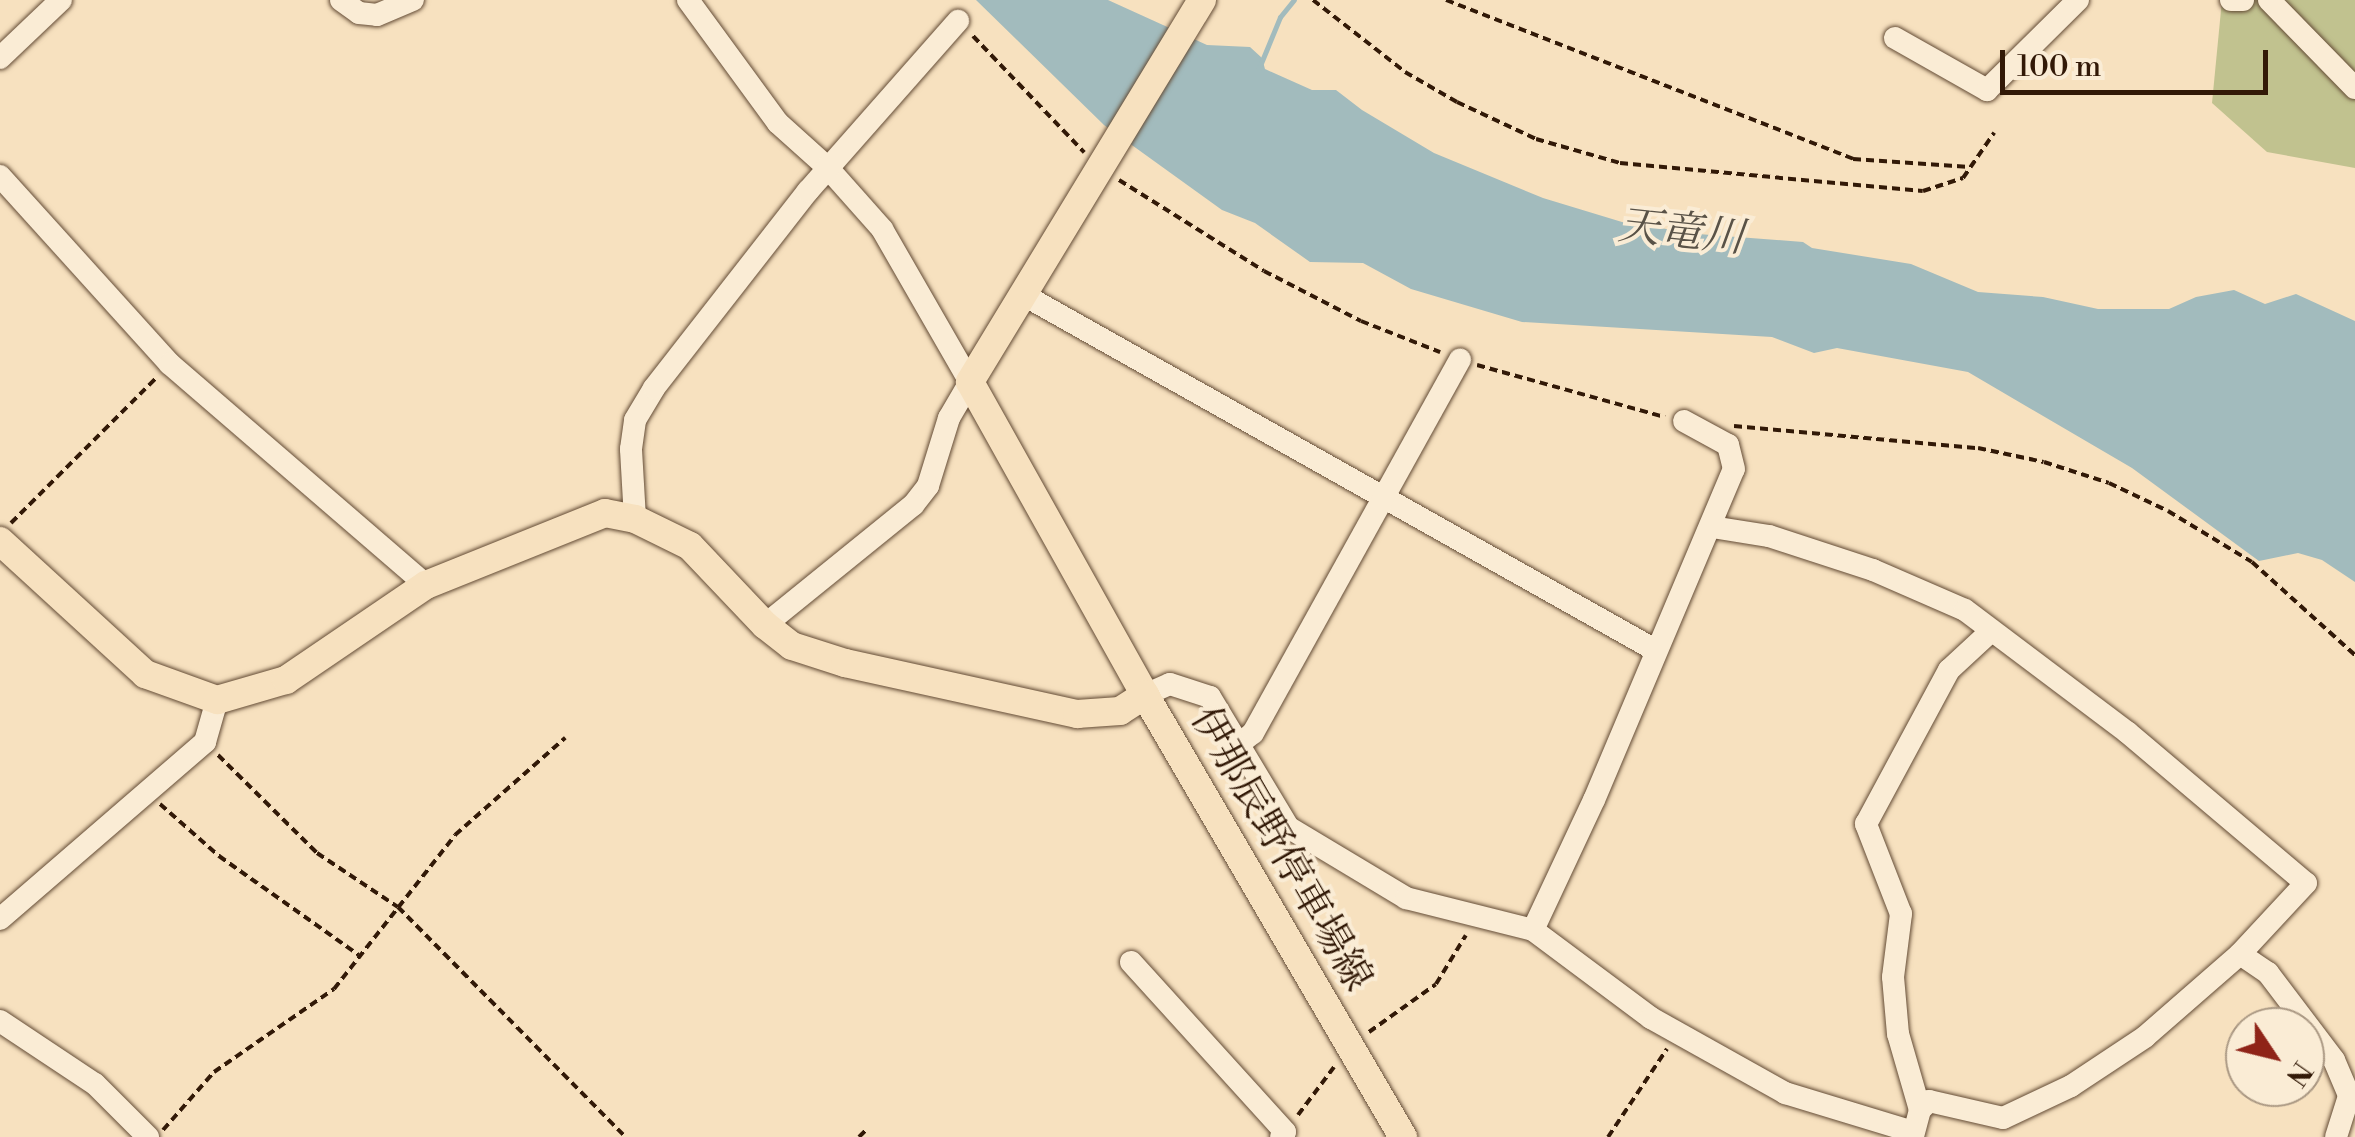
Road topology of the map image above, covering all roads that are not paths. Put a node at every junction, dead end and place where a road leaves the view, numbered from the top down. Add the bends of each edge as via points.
1 (61, 0) edge
2 (340, 0) edge
3 (413, 0) edge
4 (688, 0) edge
5 (1202, 0) edge
6 (2078, 0) edge
7 (2231, 0) edge
8 (2243, 0) edge
9 (2269, 0) edge
10 (958, 20) road end
11 (1895, 38) dead end
12 (0, 58) edge
13 (2355, 88) edge
14 (828, 168) junction
15 (0, 176) edge
16 (1022, 294) junction
17 (1460, 360) road end
18 (970, 382) junction
19 (1684, 421) road end
20 (1382, 497) junction
21 (634, 519) junction
22 (1712, 527) junction
23 (0, 538) edge
24 (426, 584) junction
25 (765, 625) junction
26 (1990, 632) junction
27 (1656, 650) junction
28 (1145, 696) junction
29 (218, 700) junction
30 (1238, 745) junction
31 (0, 919) edge
32 (1533, 930) junction
33 (2240, 954) junction
34 (1131, 962) dead end
35 (0, 1022) edge
36 (1915, 1126) edge
37 (1283, 1135) edge
38 (148, 1137) edge
39 (1403, 1137) edge
40 (2336, 1137) edge

1 - 12 street
2 - 3 street via 377,15
4 - 14 street via 778,123
5 - 16 main road
6 - 11 street via 1988,90
7 - 8 street
9 - 13 street
10 - 14 street
14 - 18 street via 882,229
14 - 21 street via 635,420
15 - 24 street via 170,364
16 - 18 main road
16 - 20 street
17 - 20 street
18 - 25 street via 949,418 928,486 913,505
18 - 28 main road
19 - 22 street via 1728,445 1734,469
20 - 27 street
20 - 30 street via 1253,732
21 - 24 main road, 伊那辰野停車場線 via 605,512
21 - 25 main road, 伊那辰野停車場線 via 690,546
22 - 26 street via 1769,536 1873,570 1965,610
22 - 27 street
23 - 29 main road via 145,674
24 - 29 main road, 伊那辰野停車場線 via 286,680
25 - 28 main road, 伊那辰野停車場線 via 792,646 844,663 1077,714 1120,711
26 - 33 street via 2128,732 2306,883
26 - 36 street via 1949,670 1866,824 1901,914 1894,977
27 - 32 street
28 - 30 street via 1170,684 1210,696
28 - 39 main road, 伊那辰野停車場線
29 - 31 street via 205,742
30 - 32 street via 1288,827 1406,898
32 - 36 street via 1678,1033 1785,1093
33 - 36 street via 2145,1037 2050,1099 2003,1118 1929,1101
33 - 40 street via 2268,973 2334,1060 2348,1096
34 - 37 street
35 - 38 street via 95,1084

